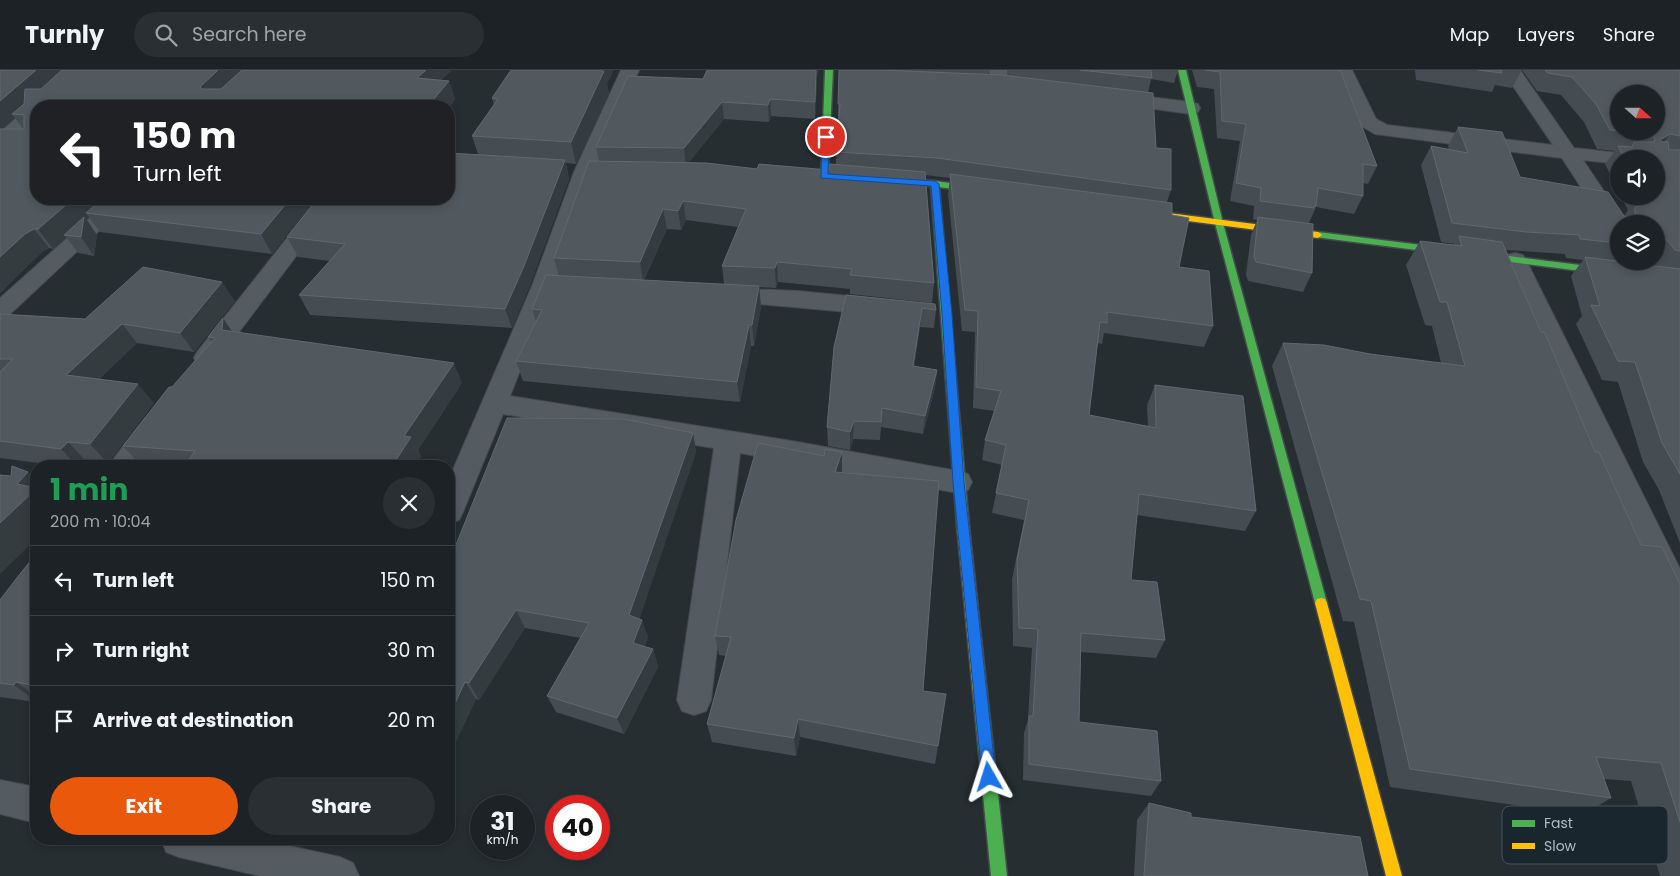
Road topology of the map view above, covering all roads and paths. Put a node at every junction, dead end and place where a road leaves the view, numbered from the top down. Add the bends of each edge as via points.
1 (630, 70) edge
2 (1182, 70) edge
3 (1343, 70) edge
4 (1511, 70) edge
5 (828, 74) edge
6 (999, 77) edge
7 (847, 79) edge
8 (981, 84) edge
9 (1048, 91) edge
10 (1096, 96) edge
11 (1191, 108) junction
12 (30, 116) edge
13 (2, 139) edge
14 (28, 140) edge
15 (1568, 153) junction
16 (1610, 157) edge
17 (804, 176) edge
18 (824, 176) junction
19 (935, 184) junction
20 (1003, 193) edge
21 (115, 205) edge
22 (324, 205) edge
23 (1141, 212) edge
24 (1610, 216) edge
25 (1219, 223) junction
26 (1515, 260) junction
27 (1654, 273) edge
28 (700, 294) edge
29 (900, 310) edge
30 (0, 311) edge
31 (195, 372) edge
32 (495, 403) junction
33 (165, 411) edge
34 (728, 441) junction
35 (127, 460) edge
36 (958, 482) junction
37 (455, 498) edge
38 (1680, 600) edge
39 (694, 700) dead end
40 (0, 797) edge
41 (30, 804) edge
42 (233, 845) edge
43 (278, 850) edge
44 (340, 876) edge
45 (999, 876) edge
46 (1394, 876) edge

1 - 32 street via 584,172 553,286
2 - 11 street
3 - 15 street via 1368,122 1382,130
4 - 15 street
5 - 7 street
5 - 18 street
6 - 8 street
6 - 9 street
10 - 11 street
11 - 25 street
12 - 13 street
13 - 14 street
15 - 16 street
15 - 24 street
17 - 18 street
18 - 19 street
19 - 20 street
19 - 36 street via 938,313
21 - 30 street
22 - 31 street
23 - 25 street
25 - 26 street
25 - 46 street
26 - 27 street
26 - 38 street
28 - 29 street via 798,299
32 - 34 street
32 - 37 street
33 - 35 street
34 - 36 street
34 - 39 street
36 - 45 street
40 - 41 street
42 - 43 street
43 - 44 street

